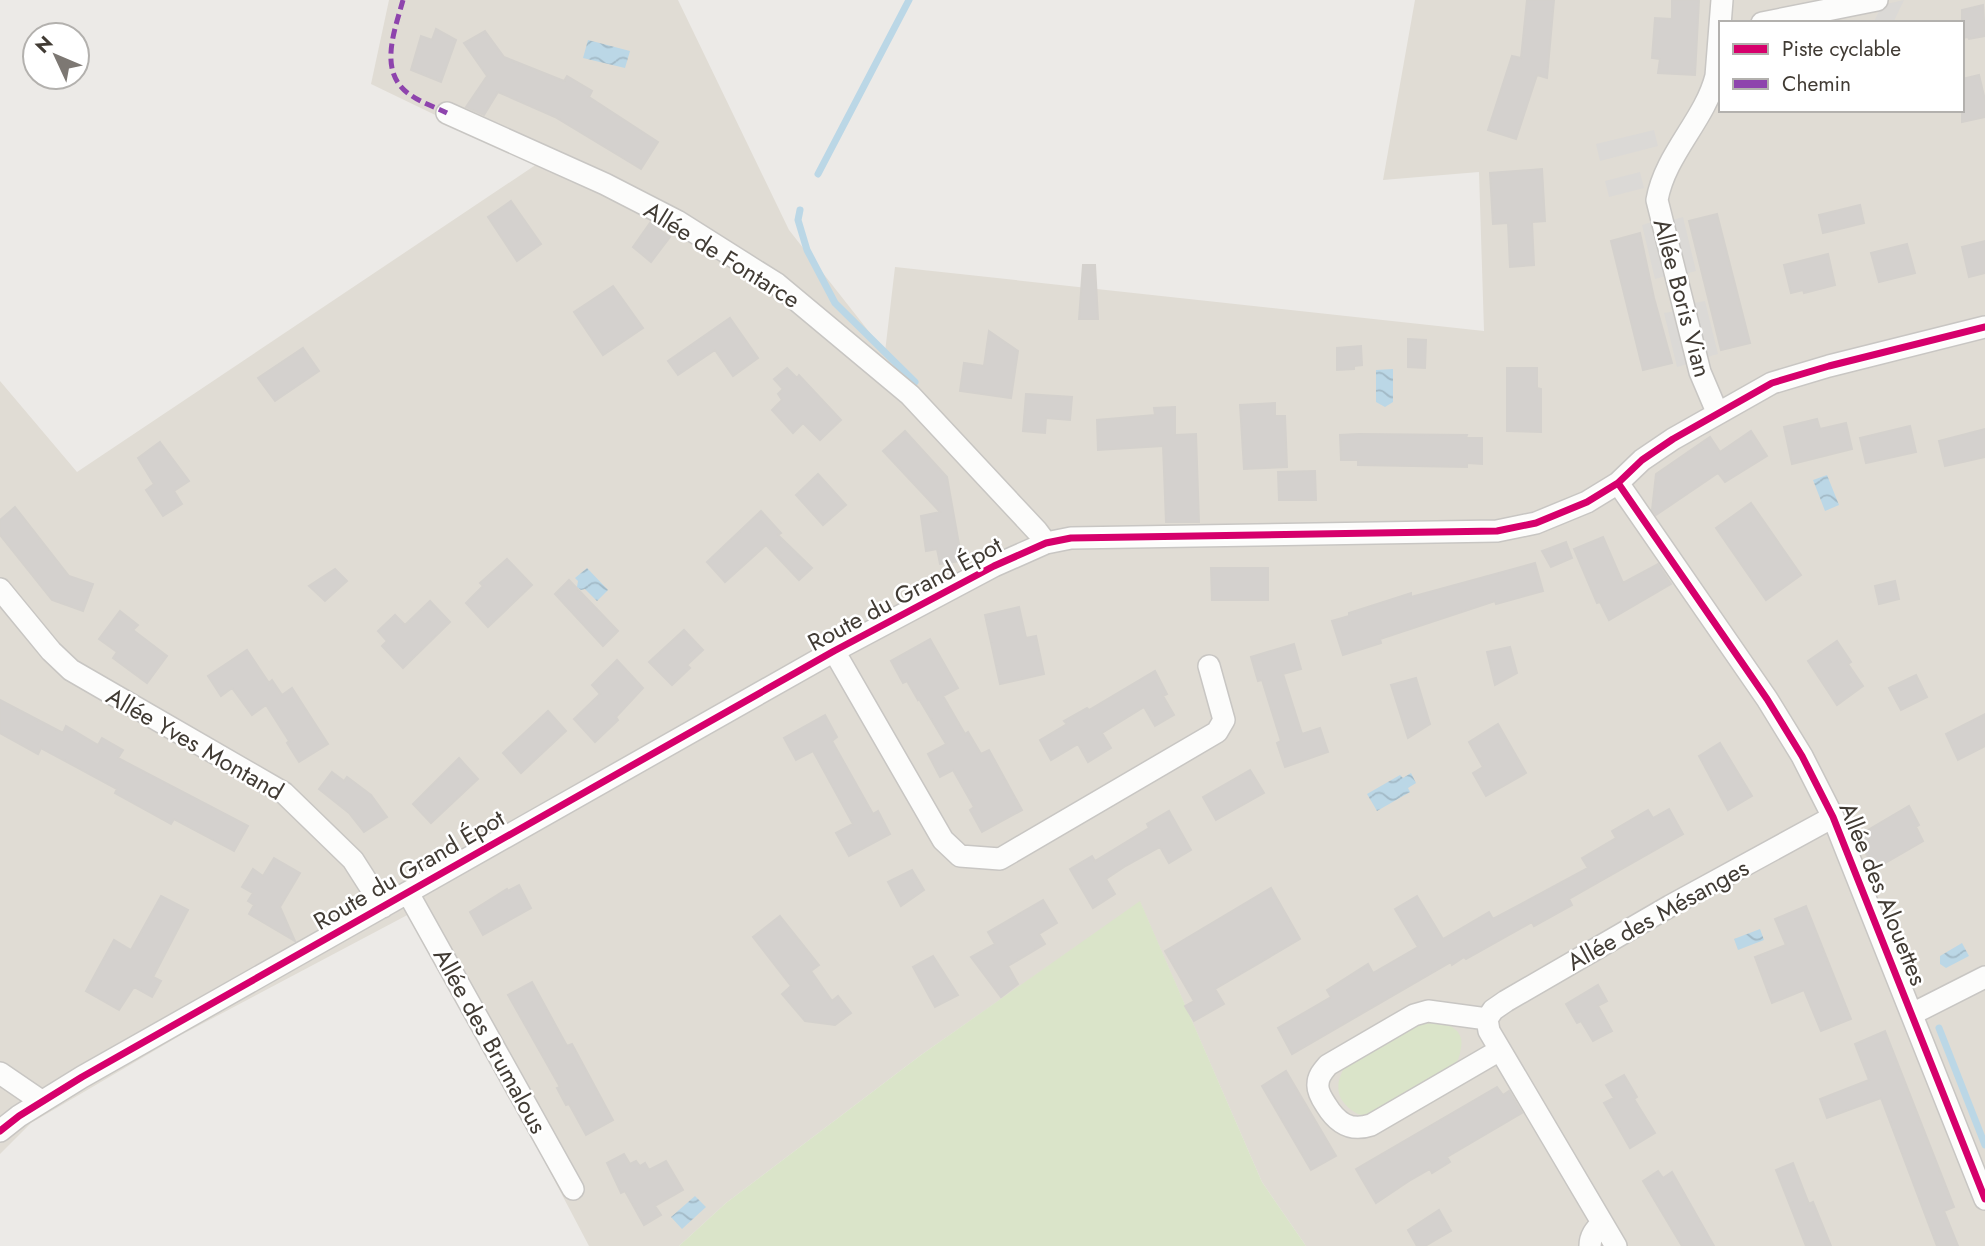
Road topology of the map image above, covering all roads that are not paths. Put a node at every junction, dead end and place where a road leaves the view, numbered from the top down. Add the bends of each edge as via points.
1 (1723, 0) edge
2 (1877, 0) edge
3 (1721, 21) edge
4 (1772, 21) edge
5 (1719, 36) edge
6 (447, 113) dead end
7 (1985, 327) edge
8 (1717, 412) junction
9 (1618, 483) junction
10 (1046, 543) junction
11 (0, 589) edge
12 (834, 652) junction
13 (1209, 666) dead end
14 (1833, 817) junction
15 (408, 893) junction
16 (383, 907) junction
17 (1985, 977) edge
18 (1912, 1014) junction
19 (1488, 1019) junction
20 (1500, 1050) junction
21 (0, 1073) edge
22 (41, 1101) junction
23 (0, 1131) edge
24 (573, 1189) dead end
25 (1985, 1199) edge
26 (1602, 1223) junction
27 (1590, 1246) edge
28 (1616, 1246) edge

1 - 3 street, Allée Boris Vian
2 - 4 street
5 - 8 street, Allée Boris Vian via 1713,87 1664,177 1657,200 1700,372
6 - 10 street, Allée de Fontarce via 605,184 777,284 910,395
7 - 8 street, Route du Grand Épot via 1772,383
8 - 9 street, Route du Grand Épot via 1642,460
9 - 10 street, Route du Grand Épot via 1563,513 1497,531 1071,538
9 - 14 street, Allée des Alouettes via 1767,698
10 - 12 street, Route du Grand Épot
11 - 16 street, Allée Yves Montand via 71,670 284,793 353,860
12 - 13 street via 943,840 960,856 1000,859 1216,732 1224,720
12 - 15 street, Route du Grand Épot
14 - 18 street, Allée des Alouettes
14 - 19 street, Allée des Mésanges via 1506,1001
15 - 16 street, Route du Grand Épot
15 - 24 street, Allée des Brumalous
16 - 22 street, Route du Grand Épot
17 - 18 street
18 - 25 street, Allée des Alouettes
19 - 20 street
19 - 20 street via 1427,1011 1414,1015 1328,1065 1319,1075 1319,1093 1341,1124 1360,1129
20 - 26 street
21 - 22 street
22 - 23 street, Route du Grand Épot
26 - 27 street via 1594,1230
26 - 28 street

